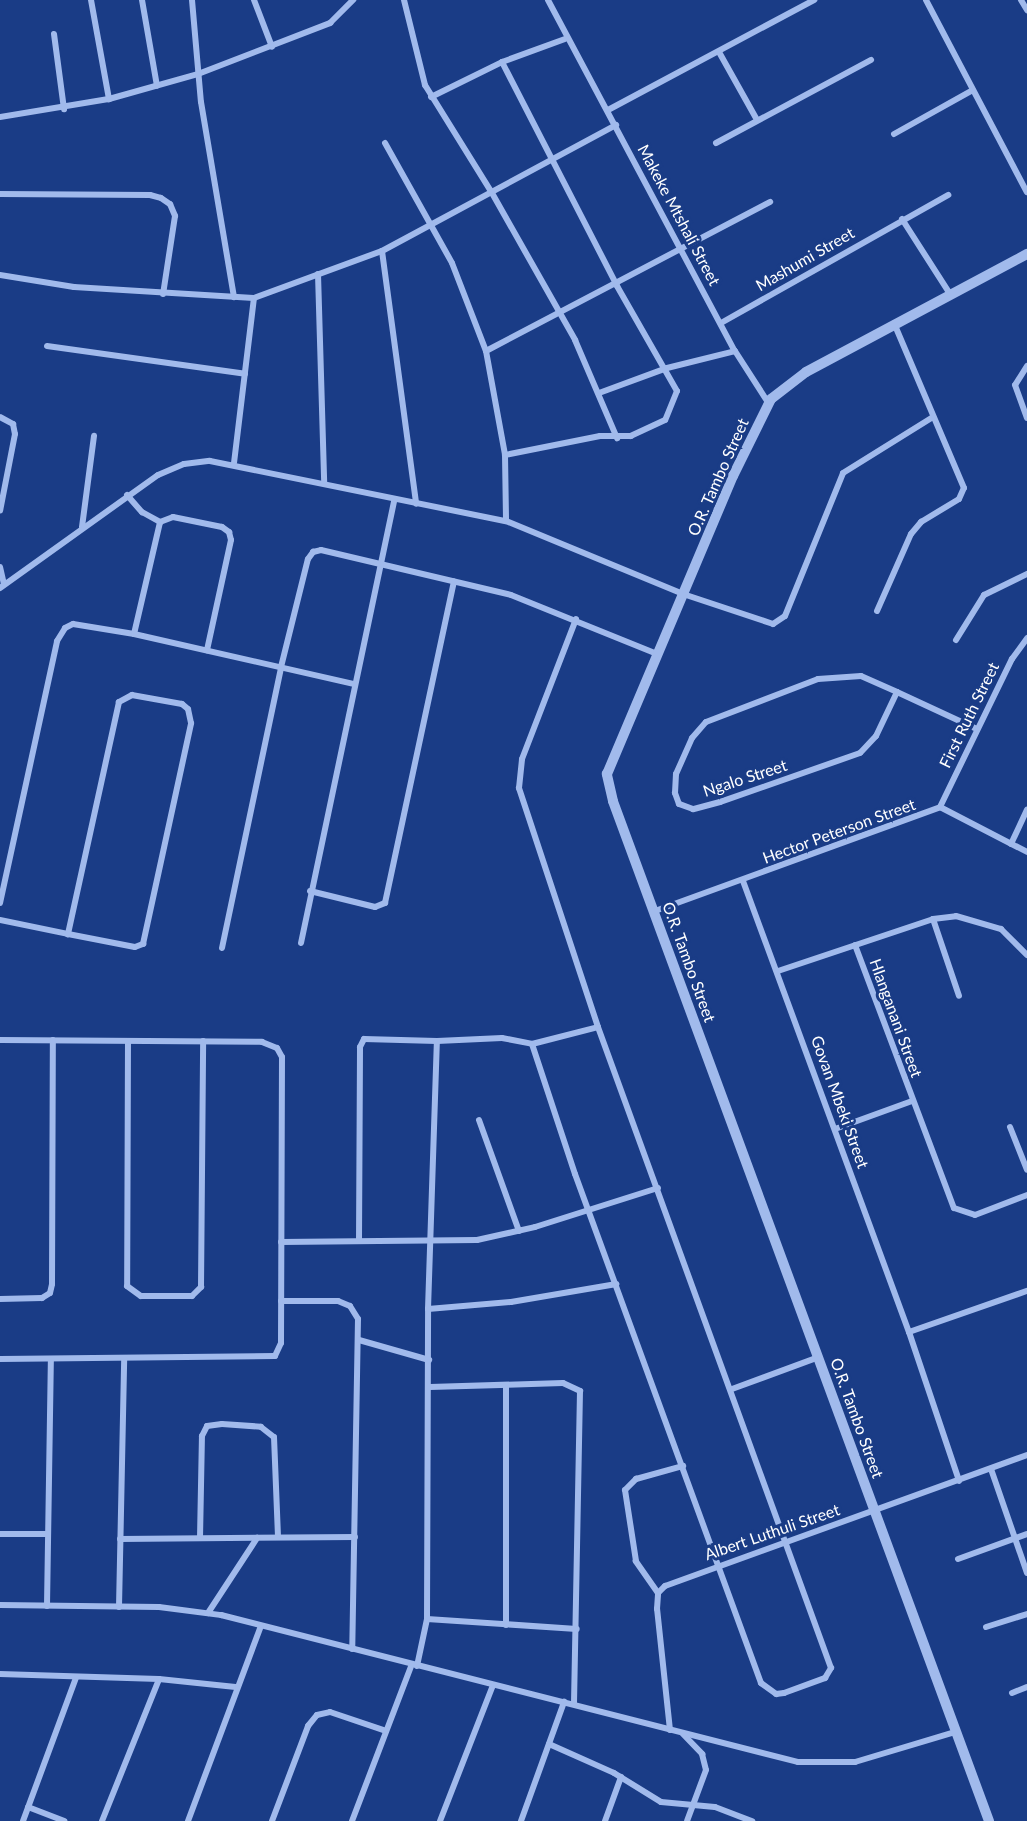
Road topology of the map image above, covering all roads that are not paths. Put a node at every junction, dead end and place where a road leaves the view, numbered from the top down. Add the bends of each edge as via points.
1 (91, 0) edge
2 (142, 0) edge
3 (192, 0) edge
4 (254, 0) edge
5 (352, 0) edge
6 (404, 0) edge
7 (548, 0) edge
8 (814, 0) edge
9 (926, 0) edge
10 (1021, 0) edge
11 (1027, 10) edge
12 (54, 34) dead end
13 (565, 39) junction
14 (272, 46) junction
15 (719, 52) junction
16 (871, 60) dead end
17 (502, 62) junction
18 (198, 74) junction
19 (158, 86) junction
20 (973, 90) junction
21 (431, 97) junction
22 (109, 99) junction
23 (64, 109) junction
24 (608, 110) junction
25 (0, 117) edge
26 (756, 120) junction
27 (616, 125) junction
28 (894, 134) dead end
29 (385, 143) dead end
30 (716, 143) dead end
31 (554, 160) junction
32 (1027, 192) edge
33 (492, 193) junction
34 (0, 194) edge
35 (948, 195) dead end
36 (770, 202) dead end
37 (902, 219) junction
38 (432, 226) junction
39 (382, 250) junction
40 (683, 250) junction
41 (1027, 254) edge
42 (318, 274) junction
43 (0, 275) edge
44 (617, 286) junction
45 (163, 294) junction
46 (950, 294) junction
47 (234, 297) junction
48 (254, 298) junction
49 (560, 316) junction
50 (721, 323) junction
51 (894, 323) junction
52 (47, 346) dead end
53 (486, 351) junction
54 (735, 351) junction
55 (1027, 366) edge
56 (667, 368) junction
57 (245, 374) junction
58 (599, 393) junction
59 (769, 404) junction
60 (0, 417) edge
61 (933, 417) junction
62 (1027, 418) edge
63 (94, 436) dead end
64 (617, 438) junction
65 (505, 455) junction
66 (234, 463) junction
67 (324, 482) junction
68 (127, 495) junction
69 (394, 500) junction
70 (416, 504) junction
71 (0, 511) edge
72 (506, 521) junction
73 (160, 522) junction
74 (82, 527) junction
75 (382, 564) junction
76 (0, 567) edge
77 (1027, 574) edge
78 (454, 581) junction
79 (2, 586) edge
80 (683, 594) junction
81 (877, 611) dead end
82 (576, 619) junction
83 (134, 634) junction
84 (1027, 638) edge
85 (956, 640) dead end
86 (207, 650) junction
87 (657, 654) junction
88 (280, 667) junction
89 (354, 684) junction
90 (897, 692) junction
91 (977, 729) junction
92 (940, 807) junction
93 (1027, 810) edge
94 (1011, 844) junction
95 (1027, 852) edge
96 (743, 881) junction
97 (310, 891) junction
98 (0, 903) edge
99 (655, 911) junction
100 (933, 919) junction
101 (0, 920) edge
102 (68, 934) junction
103 (301, 943) dead end
104 (855, 945) junction
105 (222, 948) dead end
106 (1027, 955) edge
107 (778, 970) junction
108 (959, 996) dead end
109 (598, 1027) junction
110 (0, 1040) edge
111 (53, 1040) junction
112 (128, 1041) junction
113 (203, 1041) junction
114 (437, 1041) junction
115 (532, 1044) junction
116 (912, 1101) junction
117 (480, 1120) dead end
118 (1010, 1128) dead end
119 (836, 1129) junction
120 (1027, 1170) edge
121 (658, 1188) junction
122 (1027, 1195) edge
123 (589, 1210) junction
124 (519, 1231) junction
125 (359, 1241) junction
126 (430, 1241) junction
127 (281, 1242) junction
128 (616, 1284) junction
129 (1027, 1291) edge
130 (0, 1299) edge
131 (281, 1301) junction
132 (428, 1309) junction
133 (909, 1332) junction
134 (359, 1340) junction
135 (819, 1357) junction
136 (0, 1359) edge
137 (51, 1359) junction
138 (124, 1359) junction
139 (429, 1360) junction
140 (506, 1385) junction
141 (430, 1387) junction
142 (732, 1389) junction
143 (1027, 1455) edge
144 (683, 1466) junction
145 (991, 1469) junction
146 (959, 1481) junction
147 (874, 1511) junction
148 (0, 1534) edge
149 (48, 1534) junction
150 (1027, 1534) edge
151 (278, 1537) junction
152 (355, 1537) junction
153 (200, 1538) junction
154 (257, 1538) junction
155 (1015, 1538) junction
156 (120, 1539) junction
157 (787, 1541) junction
158 (958, 1558) dead end
159 (719, 1564) junction
160 (1027, 1573) edge
161 (658, 1593) junction
162 (0, 1605) edge
163 (47, 1606) junction
164 (119, 1606) junction
165 (208, 1613) junction
166 (1027, 1614) edge
167 (427, 1619) junction
168 (506, 1625) junction
169 (261, 1626) junction
170 (986, 1627) dead end
171 (577, 1629) junction
172 (352, 1649) junction
173 (414, 1665) junction
174 (0, 1674) edge
175 (76, 1677) junction
176 (159, 1679) junction
177 (493, 1685) junction
178 (236, 1687) junction
179 (1027, 1687) edge
180 (1012, 1693) dead end
181 (564, 1702) junction
182 (574, 1704) junction
183 (670, 1730) junction
184 (387, 1731) junction
185 (682, 1732) junction
186 (955, 1732) junction
187 (549, 1744) junction
188 (621, 1777) junction
189 (693, 1806) junction
190 (28, 1807) junction
191 (23, 1821) edge
192 (64, 1821) edge
193 (102, 1821) edge
194 (188, 1821) edge
195 (272, 1821) edge
196 (352, 1821) edge
197 (440, 1821) edge
198 (521, 1821) edge
199 (605, 1821) edge
200 (687, 1821) edge
201 (752, 1821) edge
202 (989, 1821) edge

1 - 22 street
2 - 19 street
3 - 18 street
4 - 14 street
5 - 14 street via 330,24
6 - 21 street via 420,74
7 - 13 street, Makeke Mtshali Street
8 - 15 street
9 - 20 street
10 - 11 street
12 - 23 street
13 - 17 street
13 - 24 street, Makeke Mtshali Street
14 - 18 street
15 - 24 street
15 - 26 street
16 - 26 street
17 - 21 street
17 - 31 street
18 - 19 street
18 - 47 street
19 - 22 street
20 - 28 street
20 - 32 street
21 - 33 street
22 - 23 street
23 - 25 street
24 - 27 street, Makeke Mtshali Street
26 - 30 street
27 - 31 street
27 - 40 street, Makeke Mtshali Street
29 - 38 street
31 - 33 street
31 - 44 street
33 - 38 street
33 - 49 street
34 - 45 street via 161,198 170,204 175,216
35 - 37 street, Mashumi Street
36 - 40 street
37 - 46 street
37 - 50 street, Mashumi Street
38 - 39 street
38 - 53 street via 452,263
39 - 42 street
39 - 70 street
40 - 44 street
40 - 50 street, Makeke Mtshali Street
41 - 46 street, O.R. Tambo Street
42 - 48 street
42 - 67 street
43 - 45 street via 75,287
44 - 49 street
44 - 56 street
45 - 47 street
46 - 51 street, O.R. Tambo Street
47 - 48 street
48 - 57 street
49 - 53 street
49 - 58 street
50 - 54 street, Makeke Mtshali Street
51 - 59 street, O.R. Tambo Street via 791,381
51 - 61 street
52 - 57 street
53 - 65 street
54 - 56 street
54 - 59 street, Makeke Mtshali Street
55 - 62 street via 1015,385
56 - 58 street
56 - 64 street via 677,391 670,415 631,436
57 - 66 street
58 - 64 street
59 - 80 street, O.R. Tambo Street
60 - 71 street via 13,424 15,434
61 - 80 street via 843,473 785,616 777,623 757,621
61 - 81 street via 963,483 963,494 916,527
63 - 74 street
64 - 65 street via 600,436
65 - 72 street
66 - 67 street
66 - 68 street via 184,464
67 - 69 street
68 - 73 street via 142,512
68 - 74 street
69 - 70 street
69 - 75 street
70 - 72 street
72 - 80 street
73 - 83 street
73 - 86 street via 173,517 222,527 231,536
74 - 79 street
75 - 78 street
75 - 88 street via 321,550 310,555
75 - 89 street
76 - 79 street
77 - 85 street via 984,595
78 - 82 street via 532,602
78 - 97 street via 385,903 375,907
80 - 87 street, O.R. Tambo Street
82 - 87 street
82 - 109 street via 522,759 519,788
83 - 86 street
83 - 98 street via 73,624 59,635
84 - 91 street, First Ruth Street via 1012,659
86 - 88 street
87 - 99 street, O.R. Tambo Street via 607,774 608,787
88 - 89 street
88 - 105 street
89 - 97 street
90 - 90 street, Ngalo Street via 861,676 834,675 706,722 693,738 676,774 679,804 693,809 720,802 860,753 876,736
90 - 91 street, Ngalo Street
91 - 92 street, First Ruth Street
92 - 94 street, Hector Peterson Street
92 - 96 street, Hector Peterson Street
93 - 94 street
94 - 95 street, Hector Peterson Street
96 - 99 street, Hector Peterson Street
96 - 107 street, Govan Mbeki Street
97 - 103 street
99 - 135 street, O.R. Tambo Street
100 - 104 street, Hlanganani Street
100 - 106 street, Hlanganani Street via 956,916 983,922 1011,937
100 - 108 street
101 - 102 street
102 - 102 street via 135,947 144,942 191,723 188,709 182,704 132,695 119,702
104 - 107 street, Hlanganani Street
104 - 116 street, Hlanganani Street
107 - 119 street, Govan Mbeki Street
109 - 115 street
109 - 121 street
110 - 111 street
111 - 112 street
111 - 130 street via 52,1284 50,1293 42,1298
112 - 113 street
112 - 113 street via 127,1286 141,1296 192,1296 201,1287
113 - 127 street via 262,1042 280,1052
114 - 115 street via 502,1038
114 - 125 street via 370,1038 361,1043
114 - 126 street
115 - 123 street
116 - 119 street, Hlanganani Street
116 - 122 street, Hlanganani Street via 958,1212 975,1215
117 - 124 street
118 - 120 street
119 - 133 street, Govan Mbeki Street
121 - 123 street
121 - 142 street
123 - 124 street
123 - 128 street
124 - 126 street via 477,1240
125 - 126 street
125 - 127 street
126 - 132 street
127 - 131 street
128 - 132 street via 511,1302
128 - 144 street
129 - 133 street
131 - 134 street via 344,1302 356,1314
131 - 138 street via 281,1343 278,1353 271,1358
132 - 139 street
133 - 146 street, Govan Mbeki Street
134 - 139 street
134 - 152 street
135 - 142 street
135 - 147 street, O.R. Tambo Street
136 - 137 street
137 - 138 street
137 - 149 street
138 - 156 street
139 - 141 street
140 - 141 street
140 - 168 street
140 - 171 street via 569,1384 580,1391
141 - 167 street
142 - 157 street
143 - 145 street, Albert Luthuli Street
144 - 159 street
144 - 161 street via 636,1479 625,1490 636,1561
145 - 146 street, Albert Luthuli Street
145 - 155 street
146 - 147 street, Albert Luthuli Street
147 - 157 street, Albert Luthuli Street
147 - 186 street, O.R. Tambo Street
148 - 149 street
149 - 163 street
150 - 155 street
151 - 152 street
151 - 153 street via 274,1437 261,1427 222,1424 207,1426 202,1436
151 - 154 street
152 - 172 street
153 - 154 street
153 - 156 street
154 - 165 street
155 - 158 street
155 - 160 street
156 - 164 street
157 - 159 street, Albert Luthuli Street
157 - 159 street via 831,1672 825,1678 784,1693 776,1694 761,1683
159 - 161 street, Albert Luthuli Street via 669,1583
161 - 183 street
162 - 163 street
163 - 164 street
164 - 165 street
165 - 169 street
166 - 170 street
167 - 168 street
167 - 173 street
168 - 171 street
169 - 172 street
169 - 178 street
171 - 182 street
172 - 173 street
173 - 177 street
173 - 184 street
174 - 175 street
175 - 176 street
175 - 190 street
176 - 178 street
176 - 193 street
177 - 181 street
177 - 197 street
178 - 194 street
179 - 180 street
181 - 182 street
181 - 187 street
182 - 183 street
183 - 185 street
184 - 195 street via 330,1712 317,1715 308,1726
184 - 196 street
185 - 186 street via 774,1758 818,1765 855,1762
185 - 189 street via 706,1764 706,1776
186 - 202 street, O.R. Tambo Street
187 - 188 street
187 - 198 street
188 - 189 street via 661,1802
188 - 199 street
189 - 200 street
189 - 201 street via 715,1807
190 - 191 street
190 - 192 street

